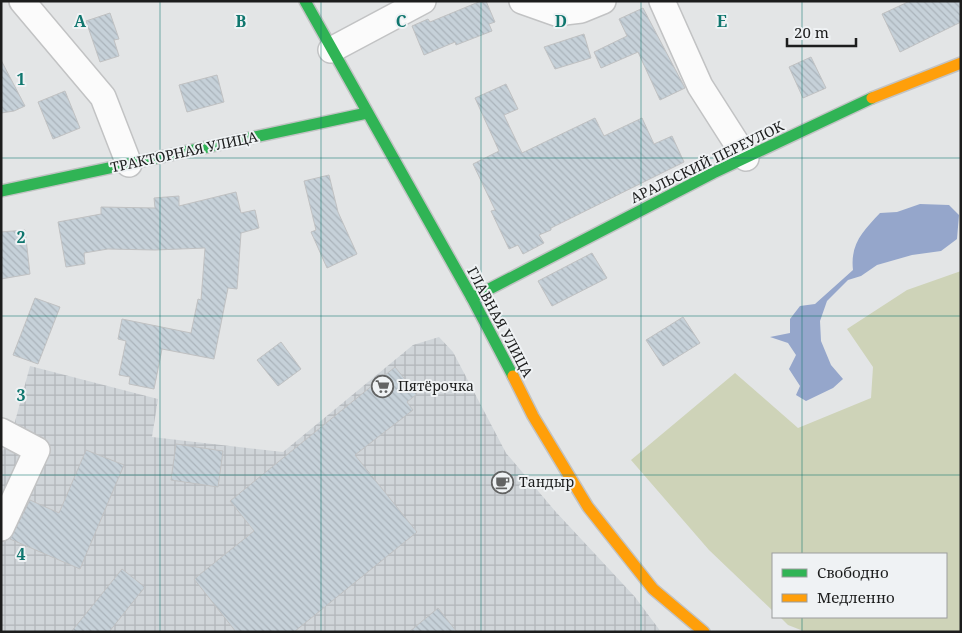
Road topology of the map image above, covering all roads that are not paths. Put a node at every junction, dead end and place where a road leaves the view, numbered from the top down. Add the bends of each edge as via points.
1 (22, 1) edge
2 (305, 1) edge
3 (423, 1) edge
4 (522, 1) edge
5 (603, 1) edge
6 (662, 1) edge
7 (331, 50) junction
8 (961, 63) edge
9 (367, 113) junction
10 (746, 158) junction
11 (129, 164) junction
12 (1, 191) edge
13 (472, 298) junction
14 (1, 431) edge
15 (1, 528) edge
16 (704, 632) edge

1 - 11 street via 103,97
2 - 7 street, ГЛАВНАЯ УЛИЦА
3 - 7 street
4 - 5 street via 556,13 581,10
6 - 10 street via 700,86
7 - 9 street, ГЛАВНАЯ УЛИЦА
8 - 10 street, АРАЛЬСКИЙ ПЕРЕУЛОК via 906,83
9 - 11 street, ТРАКТОРНАЯ УЛИЦА
9 - 13 street, ГЛАВНАЯ УЛИЦА
10 - 13 street, АРАЛЬСКИЙ ПЕРЕУЛОК
11 - 12 street, ТРАКТОРНАЯ УЛИЦА
13 - 16 street, ГЛАВНАЯ УЛИЦА via 533,416 588,507 653,589
14 - 15 street via 38,450

